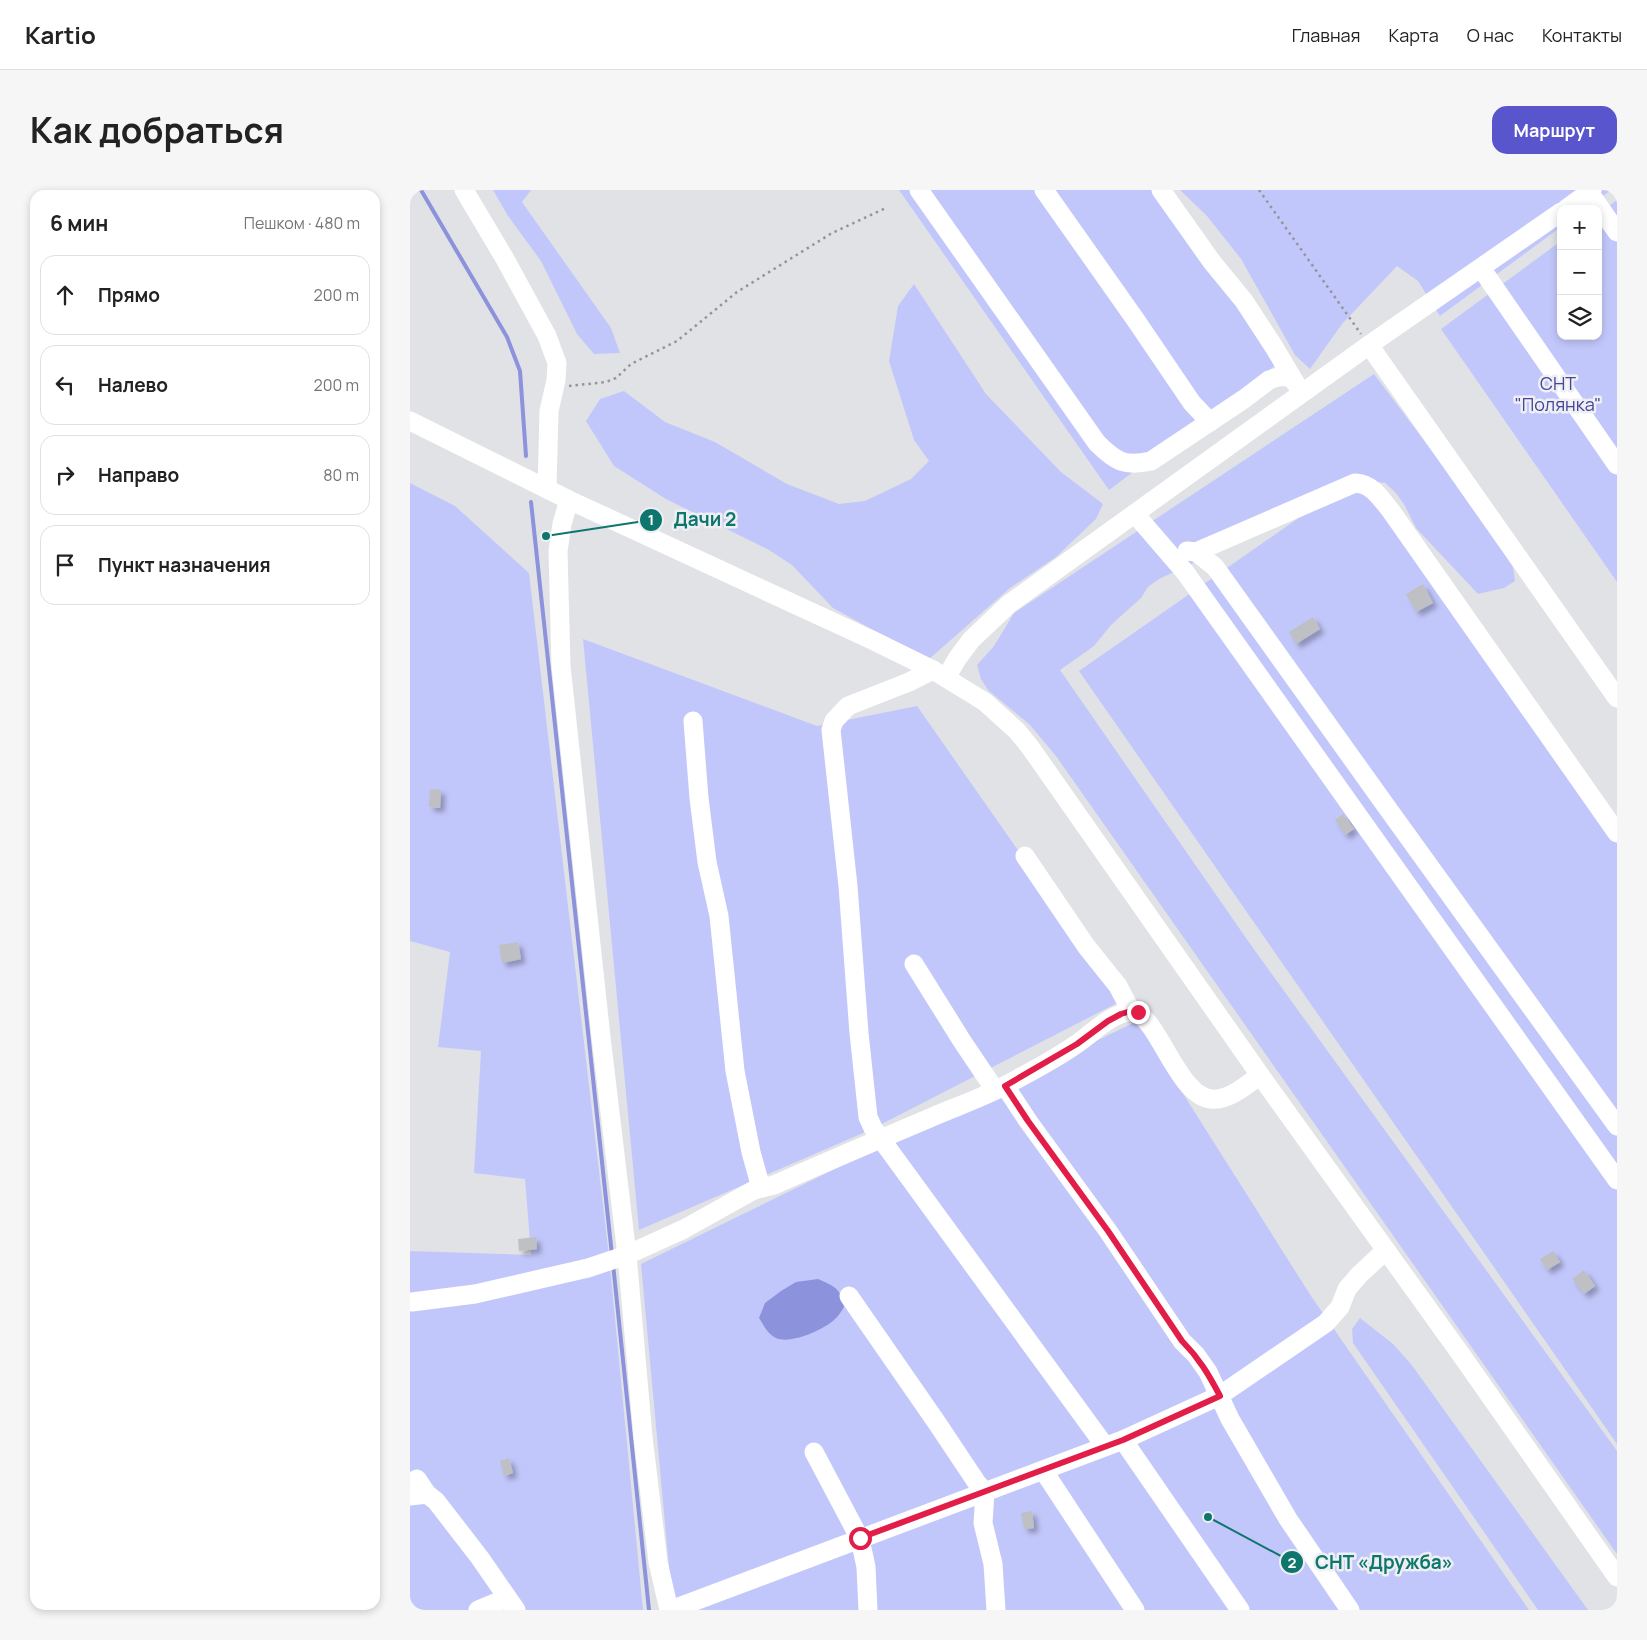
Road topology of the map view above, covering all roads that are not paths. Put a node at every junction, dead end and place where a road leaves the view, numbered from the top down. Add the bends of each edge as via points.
1 (464, 190) edge
2 (919, 190) edge
3 (1044, 190) edge
4 (1161, 190) edge
5 (1591, 191) edge
6 (1572, 205) edge
7 (1557, 215) edge
8 (1617, 232) edge
9 (1481, 268) junction
10 (1369, 345) junction
11 (1291, 378) junction
12 (1302, 393) junction
13 (410, 421) edge
14 (1210, 422) junction
15 (1617, 465) edge
16 (547, 489) junction
17 (569, 500) junction
18 (1135, 514) junction
19 (1159, 542) junction
20 (1196, 552) junction
21 (940, 674) junction
22 (1617, 698) edge
23 (694, 721) dead end
24 (1617, 832) edge
25 (1025, 856) dead end
26 (914, 964) dead end
27 (1131, 1011) junction
28 (1260, 1075) junction
29 (1000, 1088) junction
30 (1617, 1126) edge
31 (882, 1138) junction
32 (1617, 1180) edge
33 (761, 1188) junction
34 (1386, 1250) junction
35 (624, 1256) junction
36 (848, 1296) dead end
37 (412, 1302) dead end
38 (1220, 1396) junction
39 (1114, 1443) junction
40 (814, 1452) dead end
41 (1043, 1470) junction
42 (418, 1490) edge
43 (985, 1492) junction
44 (860, 1538) junction
45 (1617, 1577) edge
46 (511, 1604) edge
47 (478, 1610) edge
48 (670, 1610) edge
49 (868, 1610) edge
50 (996, 1610) edge
51 (1135, 1610) edge
52 (1240, 1610) edge
53 (1350, 1610) edge

1 - 16 street via 547,336 557,363 549,411
2 - 14 street via 1108,454 1136,465 1151,461
3 - 14 street via 1192,403
4 - 11 street via 1244,301
5 - 6 street
5 - 8 street
7 - 9 street
9 - 10 street
9 - 15 street
10 - 12 street
10 - 22 street
11 - 12 street
11 - 14 street via 1281,376 1269,380
12 - 18 street
13 - 16 street
16 - 17 street
17 - 21 street
17 - 35 street via 558,551 561,666
18 - 19 street
18 - 21 street via 1009,604
19 - 20 street
19 - 32 street via 1190,579
20 - 24 street via 1355,483 1373,489
20 - 30 street via 1215,567
21 - 28 street via 985,702 1030,747
21 - 31 street via 909,682 848,706 834,720 831,730 868,1117
23 - 33 street via 699,798 707,862 719,916 735,1071
25 - 27 street via 1086,946 1118,986
26 - 29 street via 962,1041
27 - 28 street via 1146,1019 1174,1067 1198,1094 1208,1099 1218,1100 1229,1095
27 - 29 street via 1108,1021 1077,1044
28 - 34 street
29 - 31 street
29 - 38 street via 1108,1231 1182,1341 1208,1372
31 - 33 street
31 - 39 street
33 - 35 street
34 - 38 street via 1347,1289 1340,1307 1326,1324
34 - 45 street
35 - 37 street via 588,1268 475,1294
35 - 48 street via 658,1562
36 - 43 street
38 - 39 street
38 - 53 street via 1288,1519
39 - 41 street
39 - 52 street
40 - 44 street
41 - 43 street
41 - 51 street
42 - 46 street via 436,1501
43 - 44 street
43 - 50 street via 983,1523 993,1564
44 - 48 street
44 - 49 street via 866,1566
46 - 47 street

